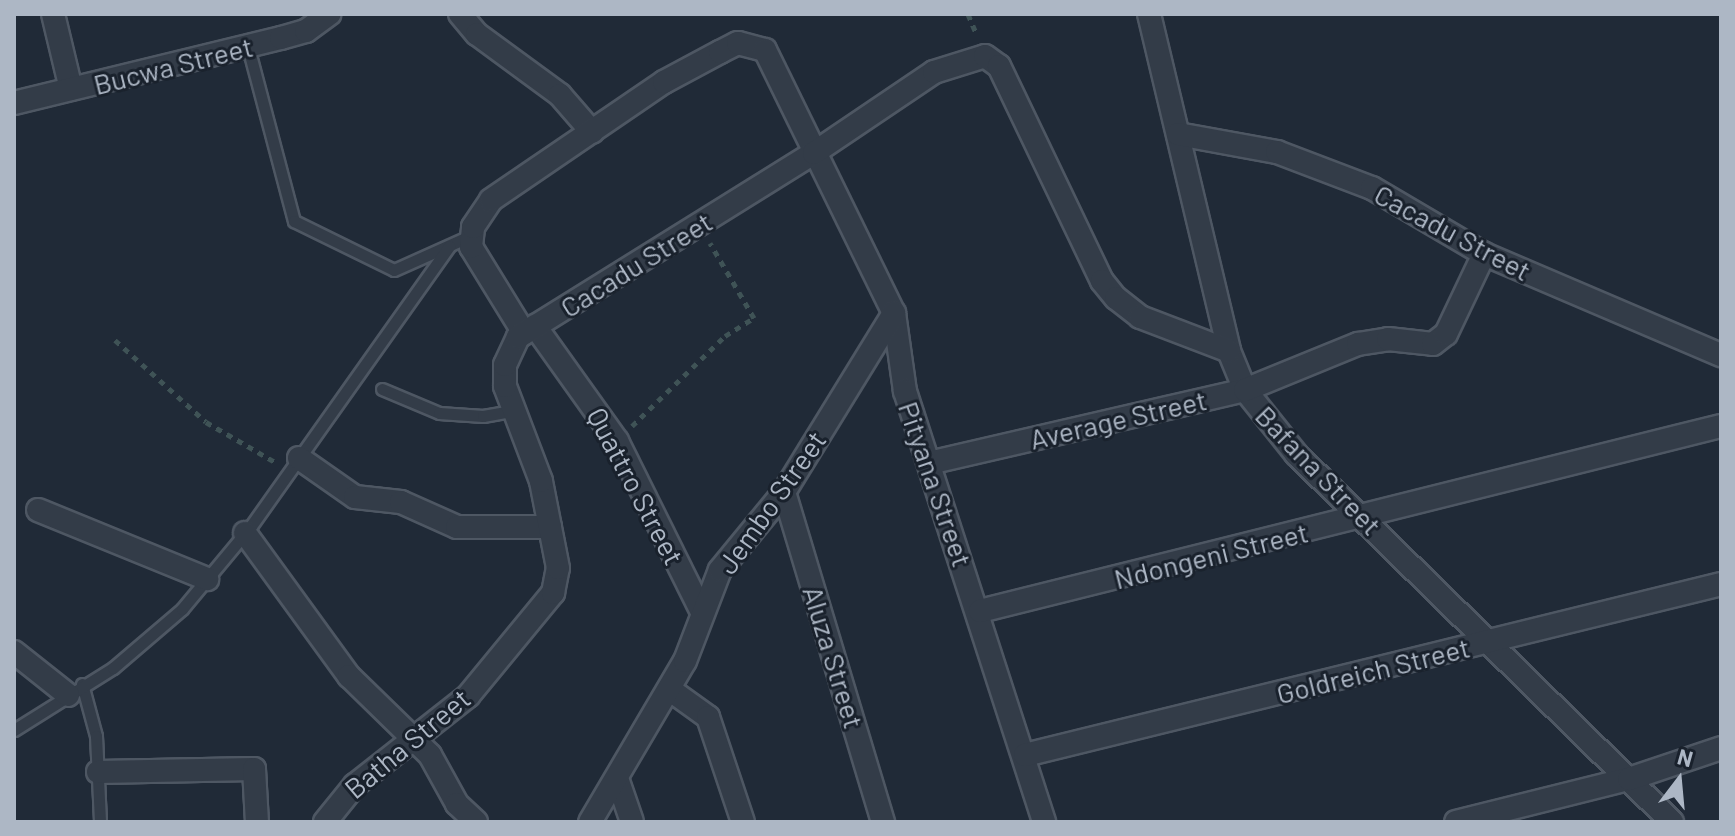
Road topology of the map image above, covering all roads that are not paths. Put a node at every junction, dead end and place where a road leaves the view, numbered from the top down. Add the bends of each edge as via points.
1 (53, 14) edge
2 (460, 14) edge
3 (1149, 14) edge
4 (328, 15) edge
5 (248, 47) junction
6 (71, 89) junction
7 (14, 103) edge
8 (592, 132) junction
9 (1178, 134) junction
10 (814, 153) junction
11 (470, 236) junction
12 (449, 246) junction
13 (1484, 254) junction
14 (894, 313) junction
15 (530, 330) junction
16 (1229, 351) junction
17 (1721, 355) edge
18 (382, 389) dead end
19 (1245, 390) junction
20 (511, 411) junction
21 (1721, 426) edge
22 (929, 463) junction
23 (294, 464) junction
24 (784, 492) junction
25 (38, 510) dead end
26 (1363, 517) junction
27 (550, 527) junction
28 (245, 533) junction
29 (207, 579) junction
30 (1721, 584) edge
31 (980, 611) junction
32 (702, 612) junction
33 (1489, 642) junction
34 (14, 652) edge
35 (669, 689) junction
36 (75, 690) junction
37 (14, 730) edge
38 (416, 740) junction
39 (1721, 748) edge
40 (1025, 755) junction
41 (98, 772) junction
42 (1629, 779) junction
43 (618, 781) junction
44 (100, 822) edge
45 (257, 822) edge
46 (325, 822) edge
47 (476, 822) edge
48 (590, 822) edge
49 (632, 822) edge
50 (743, 822) edge
51 (883, 822) edge
52 (1044, 822) edge
53 (1456, 822) edge
54 (1672, 822) edge

1 - 6 street
2 - 8 street via 477,34 560,95
3 - 9 street, Bafana Street
4 - 5 street, Bucwa Street via 306,31
5 - 6 street, Bucwa Street
5 - 12 lane via 294,221 394,270
6 - 7 street, Bucwa Street
8 - 10 street, Pityana Street via 664,82 738,43 752,43 774,63
8 - 11 street via 491,200
9 - 13 street, Cacadu Street via 1277,152 1372,188
9 - 16 street, Bafana Street
10 - 14 street, Pityana Street
10 - 15 street, Cacadu Street
10 - 16 street, Cacadu Street via 908,86 955,63 985,56 999,66 1102,281 1116,298 1140,317
11 - 12 lane
11 - 15 street, Quattro Street
12 - 23 lane
13 - 17 street, Cacadu Street
13 - 19 street, Average Street via 1440,340 1358,344
14 - 22 street, Pityana Street via 905,391
14 - 24 street, Jembo Street
15 - 20 street via 505,365
15 - 32 street, Quattro Street via 617,441
16 - 19 street, Bafana Street
18 - 20 lane via 439,413 483,416
19 - 22 street, Average Street
19 - 26 street, Bafana Street via 1296,454
20 - 27 street via 541,481
21 - 26 street, Ndongeni Street
22 - 31 street, Pityana Street
23 - 27 street via 355,497 401,502 457,527
23 - 28 lane
24 - 32 street, Jembo Street via 720,570
24 - 51 street, Aluza Street
25 - 29 street
26 - 31 street, Ndongeni Street
26 - 33 street, Bafana Street
27 - 38 street, Batha Street via 558,568 553,593 468,696
28 - 29 lane
28 - 38 street via 349,676
29 - 36 lane via 182,609 113,668
30 - 33 street, Goldreich Street
31 - 40 street, Pityana Street
32 - 35 street, Jembo Street
33 - 40 street, Goldreich Street
33 - 42 street, Bafana Street
34 - 36 street
35 - 43 street, Jembo Street
35 - 50 street via 708,717
36 - 37 lane
36 - 41 lane via 94,726
38 - 46 street, Batha Street via 340,798
38 - 47 street via 457,804
39 - 42 street
40 - 52 street, Pityana Street
41 - 44 lane
41 - 45 street via 254,769
42 - 53 street
42 - 54 street, Bafana Street
43 - 48 street, Jembo Street
43 - 49 street

